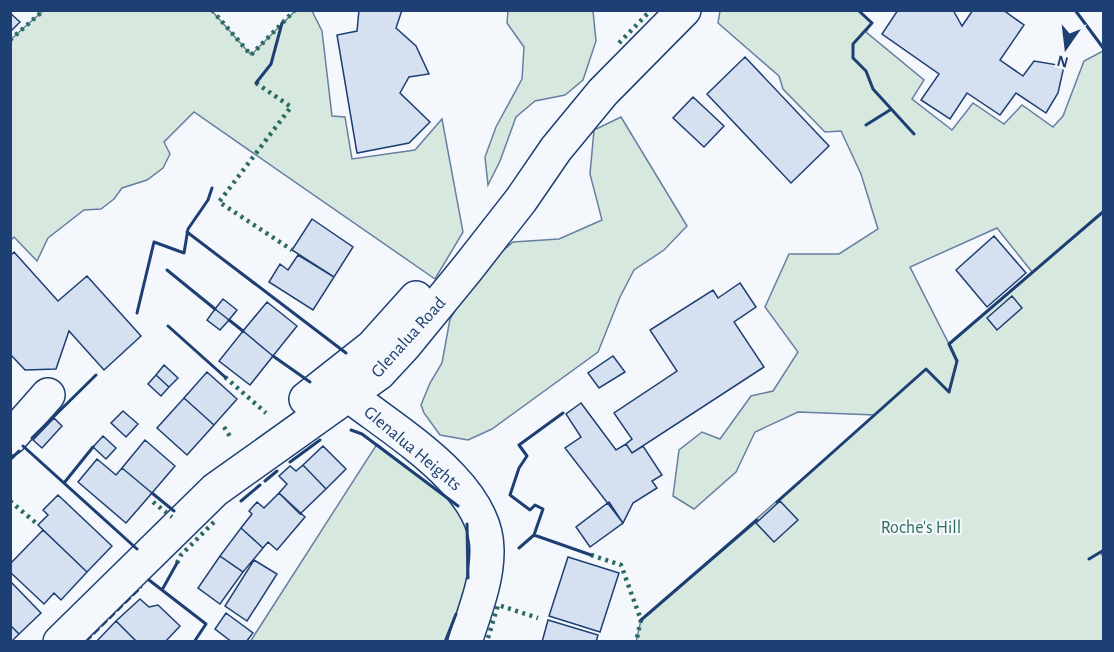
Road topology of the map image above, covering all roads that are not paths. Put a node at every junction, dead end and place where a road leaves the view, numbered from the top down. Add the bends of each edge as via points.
1 (684, 10) edge
2 (424, 288) dead end
3 (48, 394) dead end
4 (350, 396) junction
5 (10, 438) edge
6 (240, 473) junction
7 (60, 642) edge
8 (465, 642) edge

1 - 4 street, Glenalua Road via 603,92 404,346
2 - 6 street via 372,347 342,373 237,448
3 - 5 street
4 - 6 street, Glenalua Road
4 - 8 street, Glenalua Heights via 460,484 482,518 487,536 486,573
6 - 7 street, Glenalua Road via 215,490

